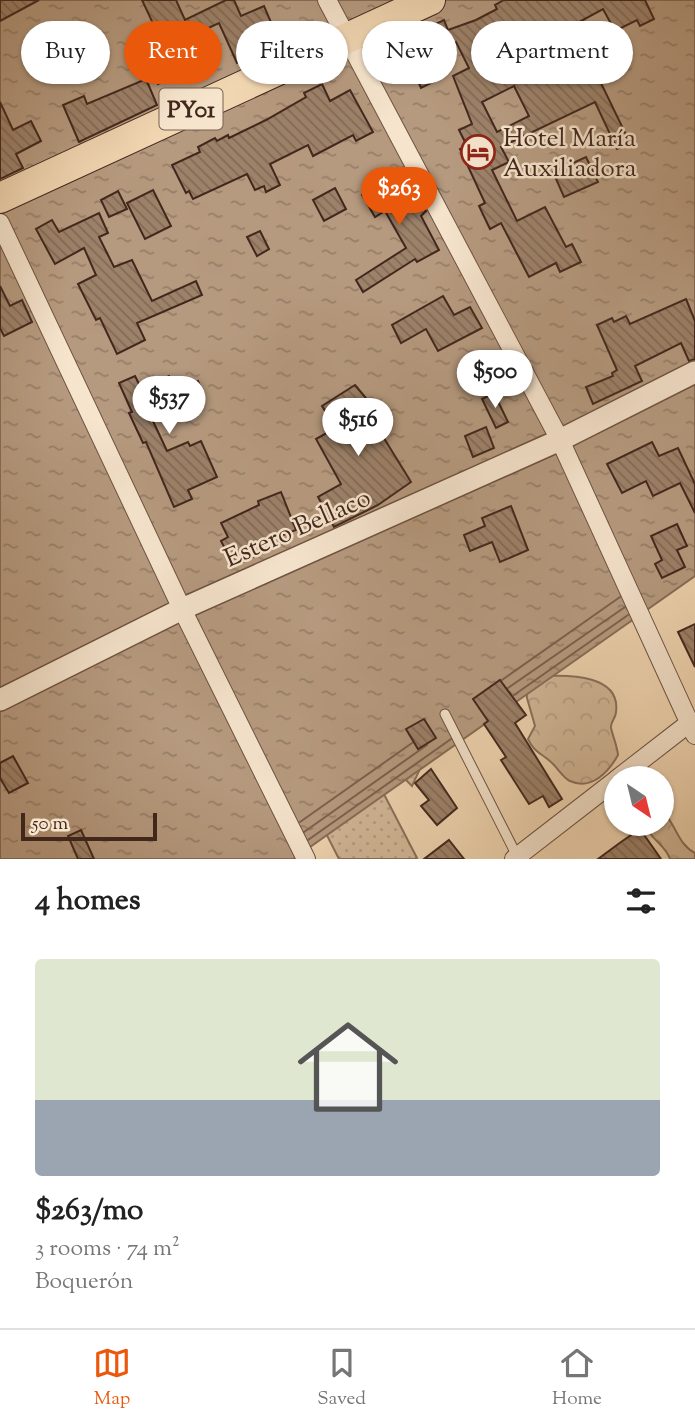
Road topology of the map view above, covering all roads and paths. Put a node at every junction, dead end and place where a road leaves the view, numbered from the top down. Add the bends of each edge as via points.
1 (327, 0) edge
2 (422, 4) edge
3 (338, 21) edge
4 (348, 37) edge
5 (348, 42) edge
6 (247, 84) edge
7 (0, 198) edge
8 (0, 223) edge
9 (695, 372) edge
10 (561, 445) junction
11 (182, 609) junction
12 (0, 700) edge
13 (445, 714) dead end
14 (691, 729) edge
15 (636, 766) edge
16 (604, 789) edge
17 (516, 858) edge
18 (306, 859) edge

1 - 3 street
2 - 4 highway, PY01
5 - 10 street
6 - 7 highway, PY01
8 - 11 street
9 - 10 street, Estero Bellaco
10 - 11 street, Estero Bellaco
10 - 14 street
11 - 12 street, Estero Bellaco
11 - 18 street
13 - 17 lane
14 - 15 street
16 - 17 street

